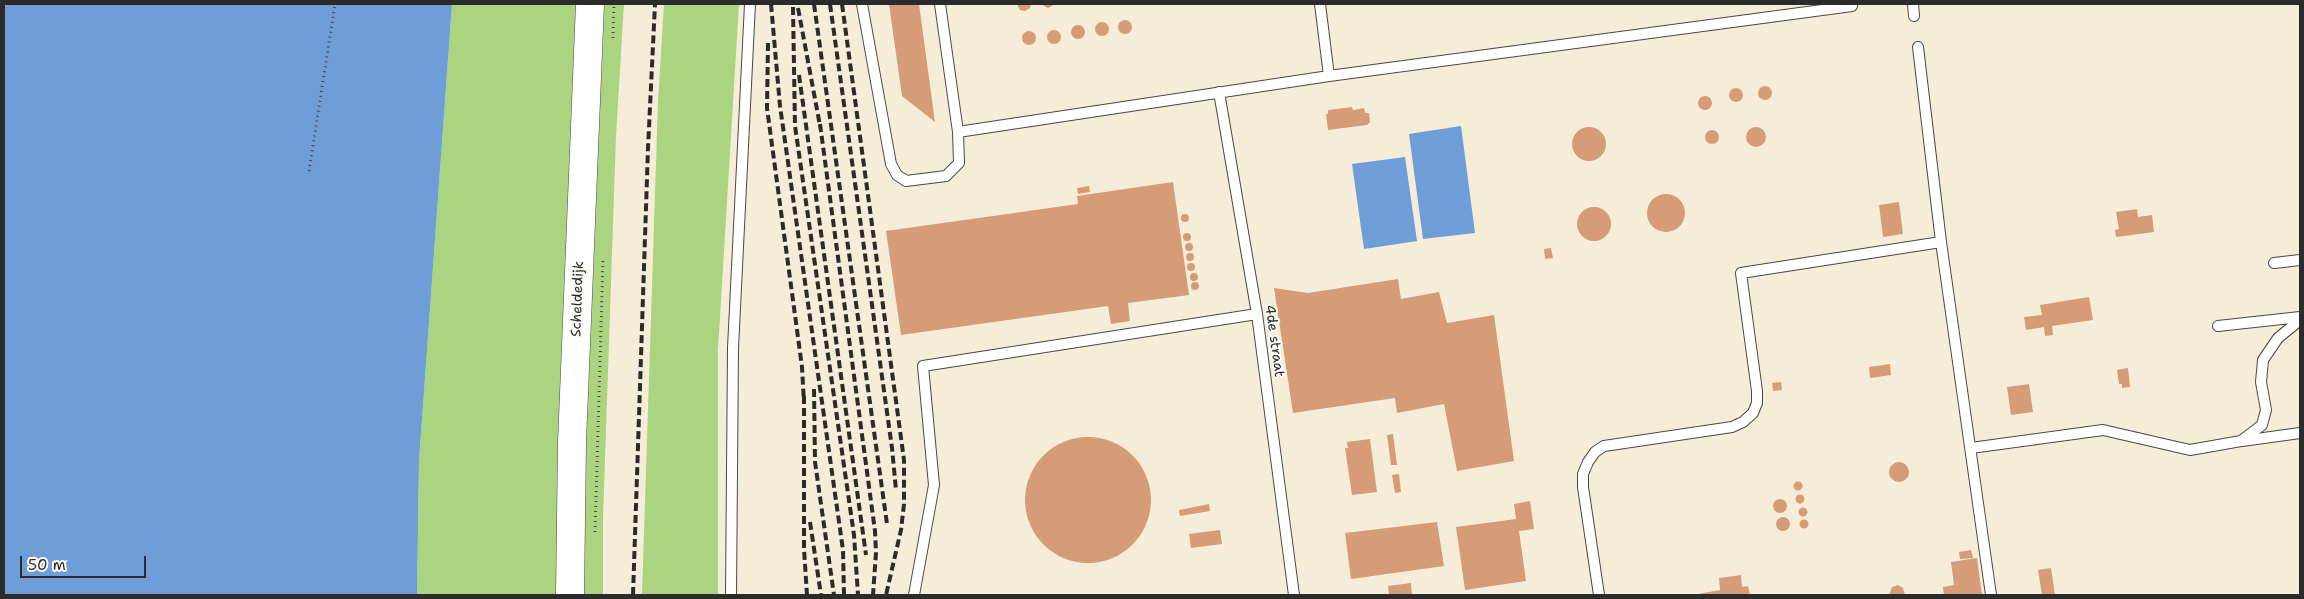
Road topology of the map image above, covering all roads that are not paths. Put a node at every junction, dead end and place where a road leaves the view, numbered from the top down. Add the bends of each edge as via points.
1 (590, 4) edge
2 (750, 4) edge
3 (862, 4) edge
4 (940, 4) edge
5 (1320, 4) edge
6 (1913, 4) edge
7 (1852, 6) dead end
8 (1914, 16) dead end
9 (1918, 47) dead end
10 (1329, 76) junction
11 (1219, 92) junction
12 (958, 132) junction
13 (1941, 242) junction
14 (2300, 260) edge
15 (2274, 263) dead end
16 (1257, 314) junction
17 (2300, 319) edge
18 (2218, 326) dead end
19 (2300, 433) edge
20 (2241, 441) junction
21 (1971, 448) junction
22 (570, 595) edge
23 (731, 595) edge
24 (914, 595) edge
25 (1294, 595) edge
26 (1598, 595) edge
27 (1991, 595) edge

1 - 22 street, Scheldedijk via 572,442
2 - 23 lane via 733,348
3 - 12 lane via 891,164 897,175 906,181 946,176 959,163
4 - 12 lane
5 - 10 lane
6 - 8 lane
7 - 10 lane
9 - 13 lane
10 - 11 lane
11 - 12 lane
11 - 16 lane, 4de straat
13 - 21 lane
13 - 26 lane via 1741,273 1757,391 1755,408 1743,422 1732,427 1604,446 1595,452 1583,474 1583,487
14 - 15 lane
16 - 24 lane via 923,366 934,486
16 - 25 lane, 4de straat
17 - 18 lane
17 - 20 lane via 2278,338 2263,360 2261,382 2266,410 2262,425
19 - 20 lane
20 - 21 lane via 2190,450 2103,430
21 - 27 lane

